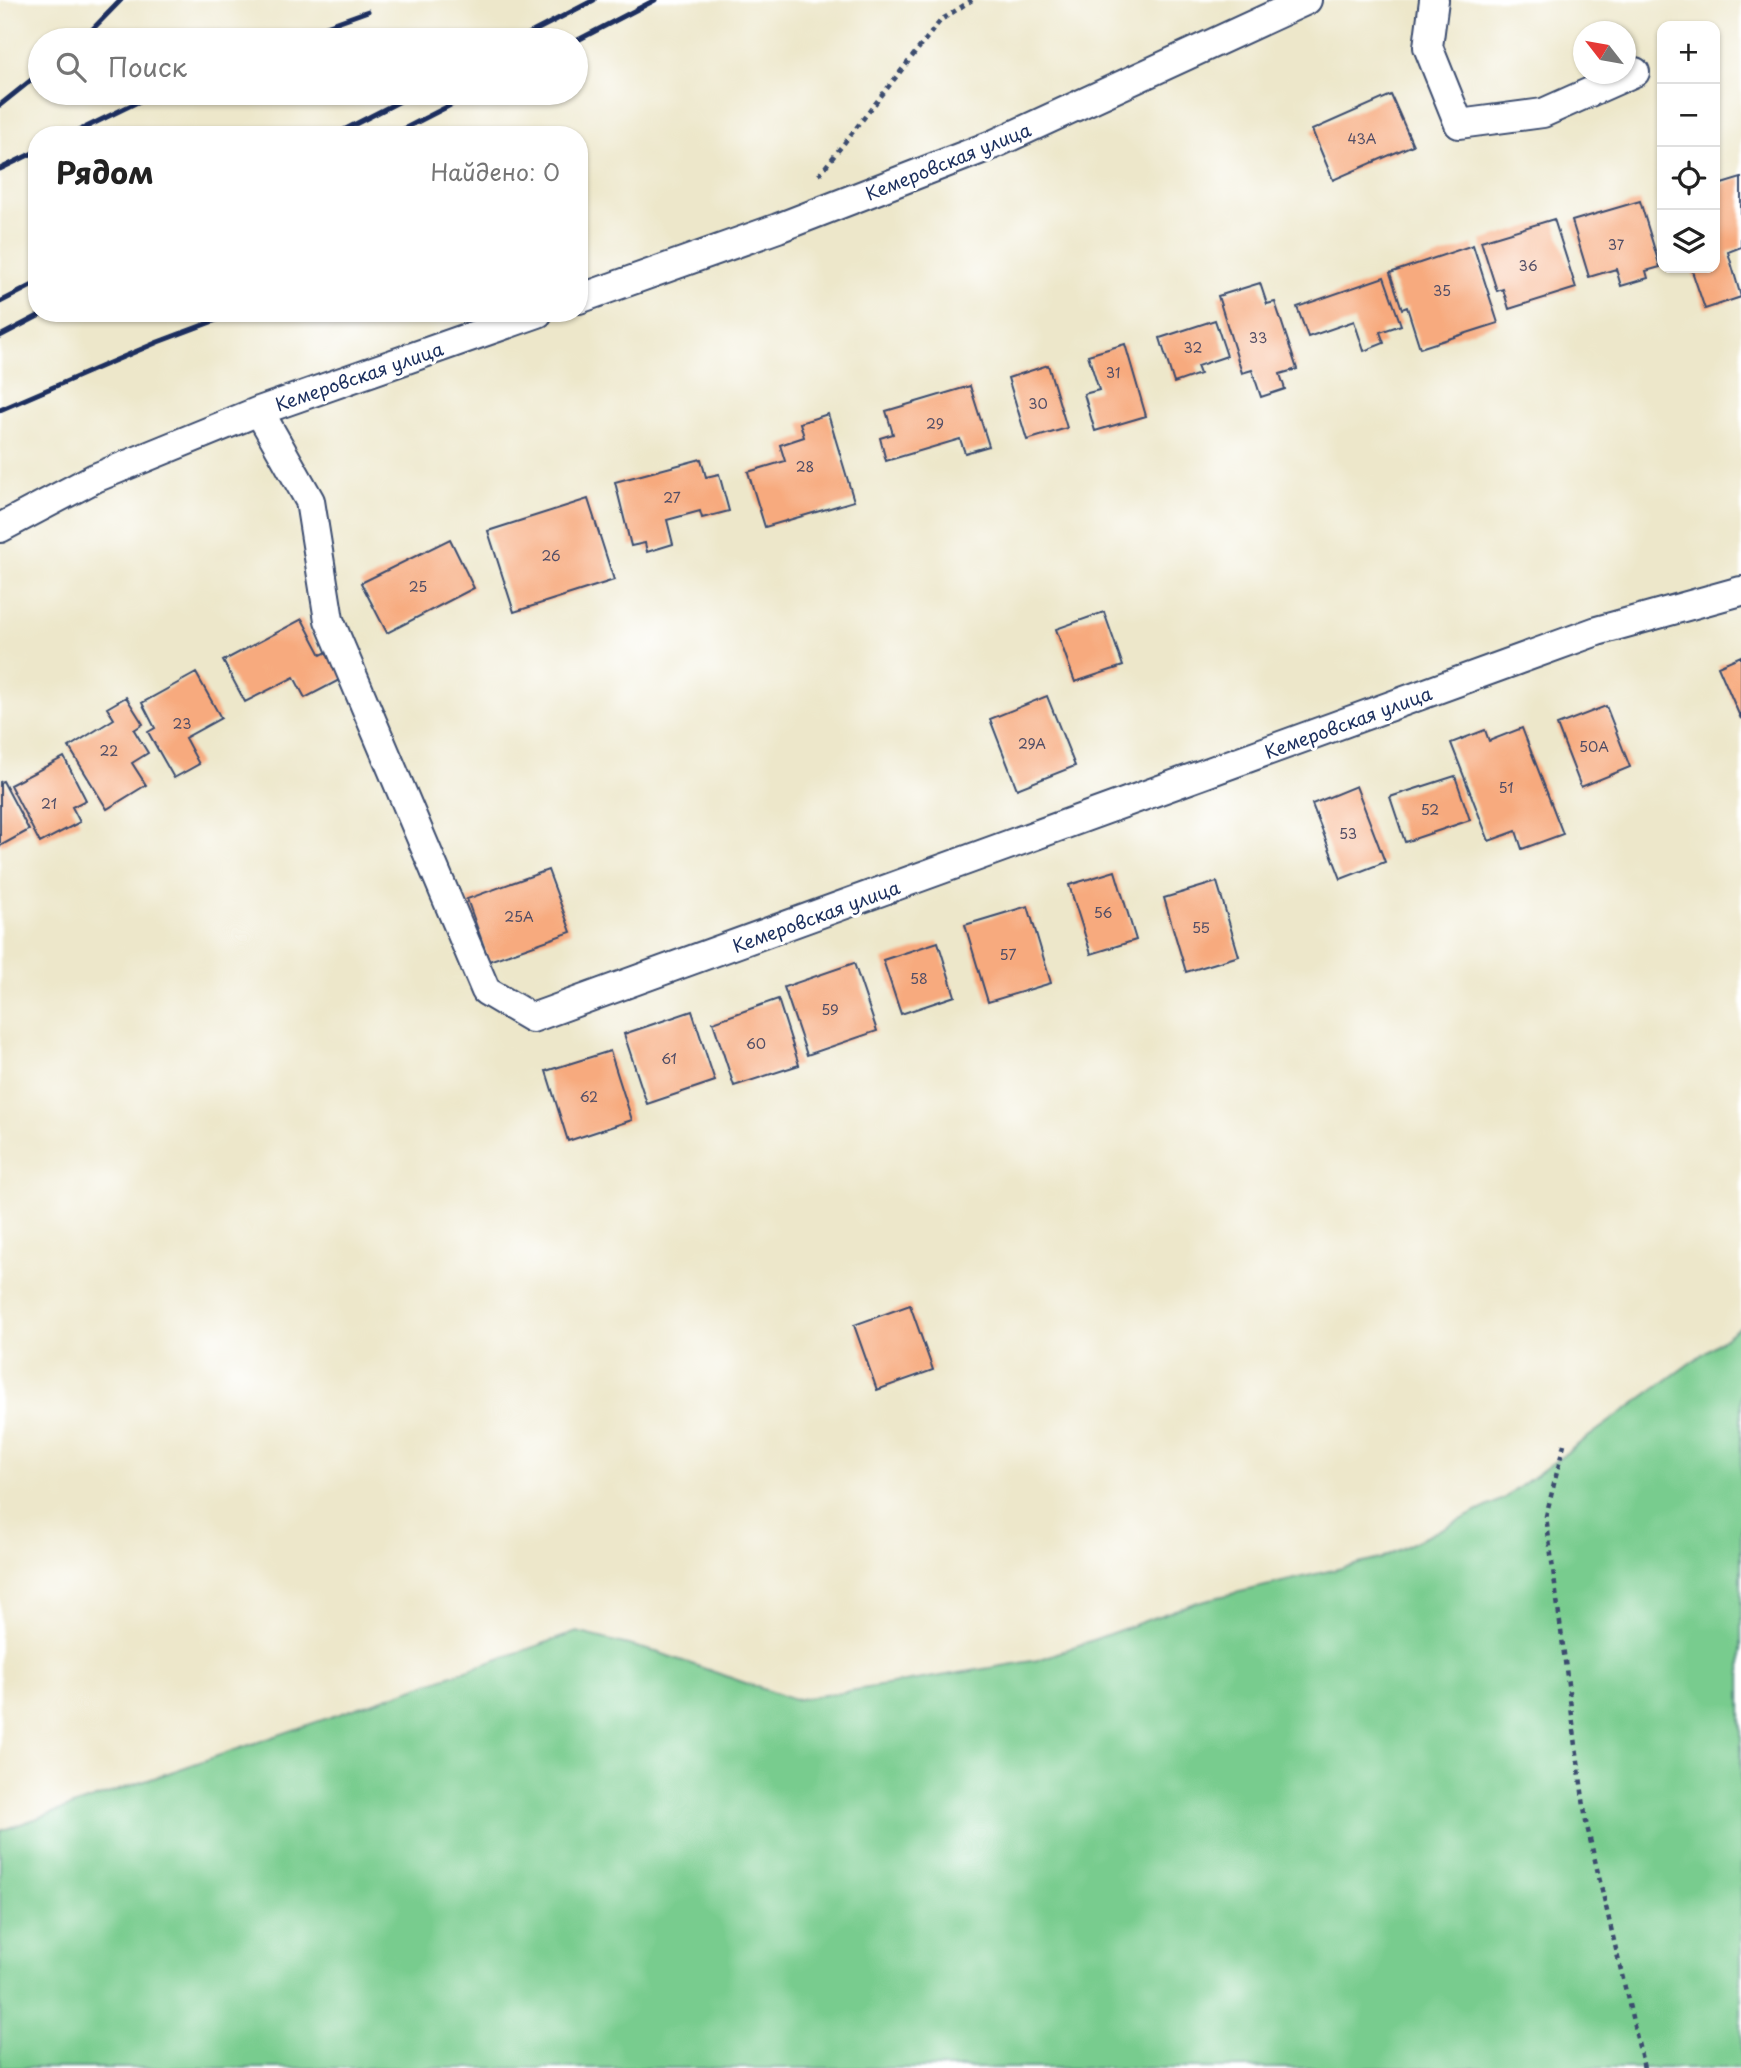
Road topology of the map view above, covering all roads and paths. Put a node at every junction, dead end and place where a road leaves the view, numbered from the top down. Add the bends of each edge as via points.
1 (972, 0) edge
2 (1307, 0) edge
3 (1434, 0) edge
4 (1609, 84) edge
5 (812, 184) dead end
6 (588, 296) edge
7 (512, 322) edge
8 (260, 411) junction
9 (0, 528) edge
10 (1741, 591) edge
11 (1564, 1444) dead end
12 (1643, 2068) edge

1 - 5 path via 941,20
2 - 6 street, Кемеровская улица via 992,145
3 - 4 street via 1428,47 1459,124 1543,114
7 - 8 street, Кемеровская улица
8 - 9 street, Кемеровская улица via 95,478
8 - 10 street, Кемеровская улица via 310,501 329,620 486,991 532,1018 1597,631
11 - 12 path via 1546,1516 1549,1543 1586,1822

